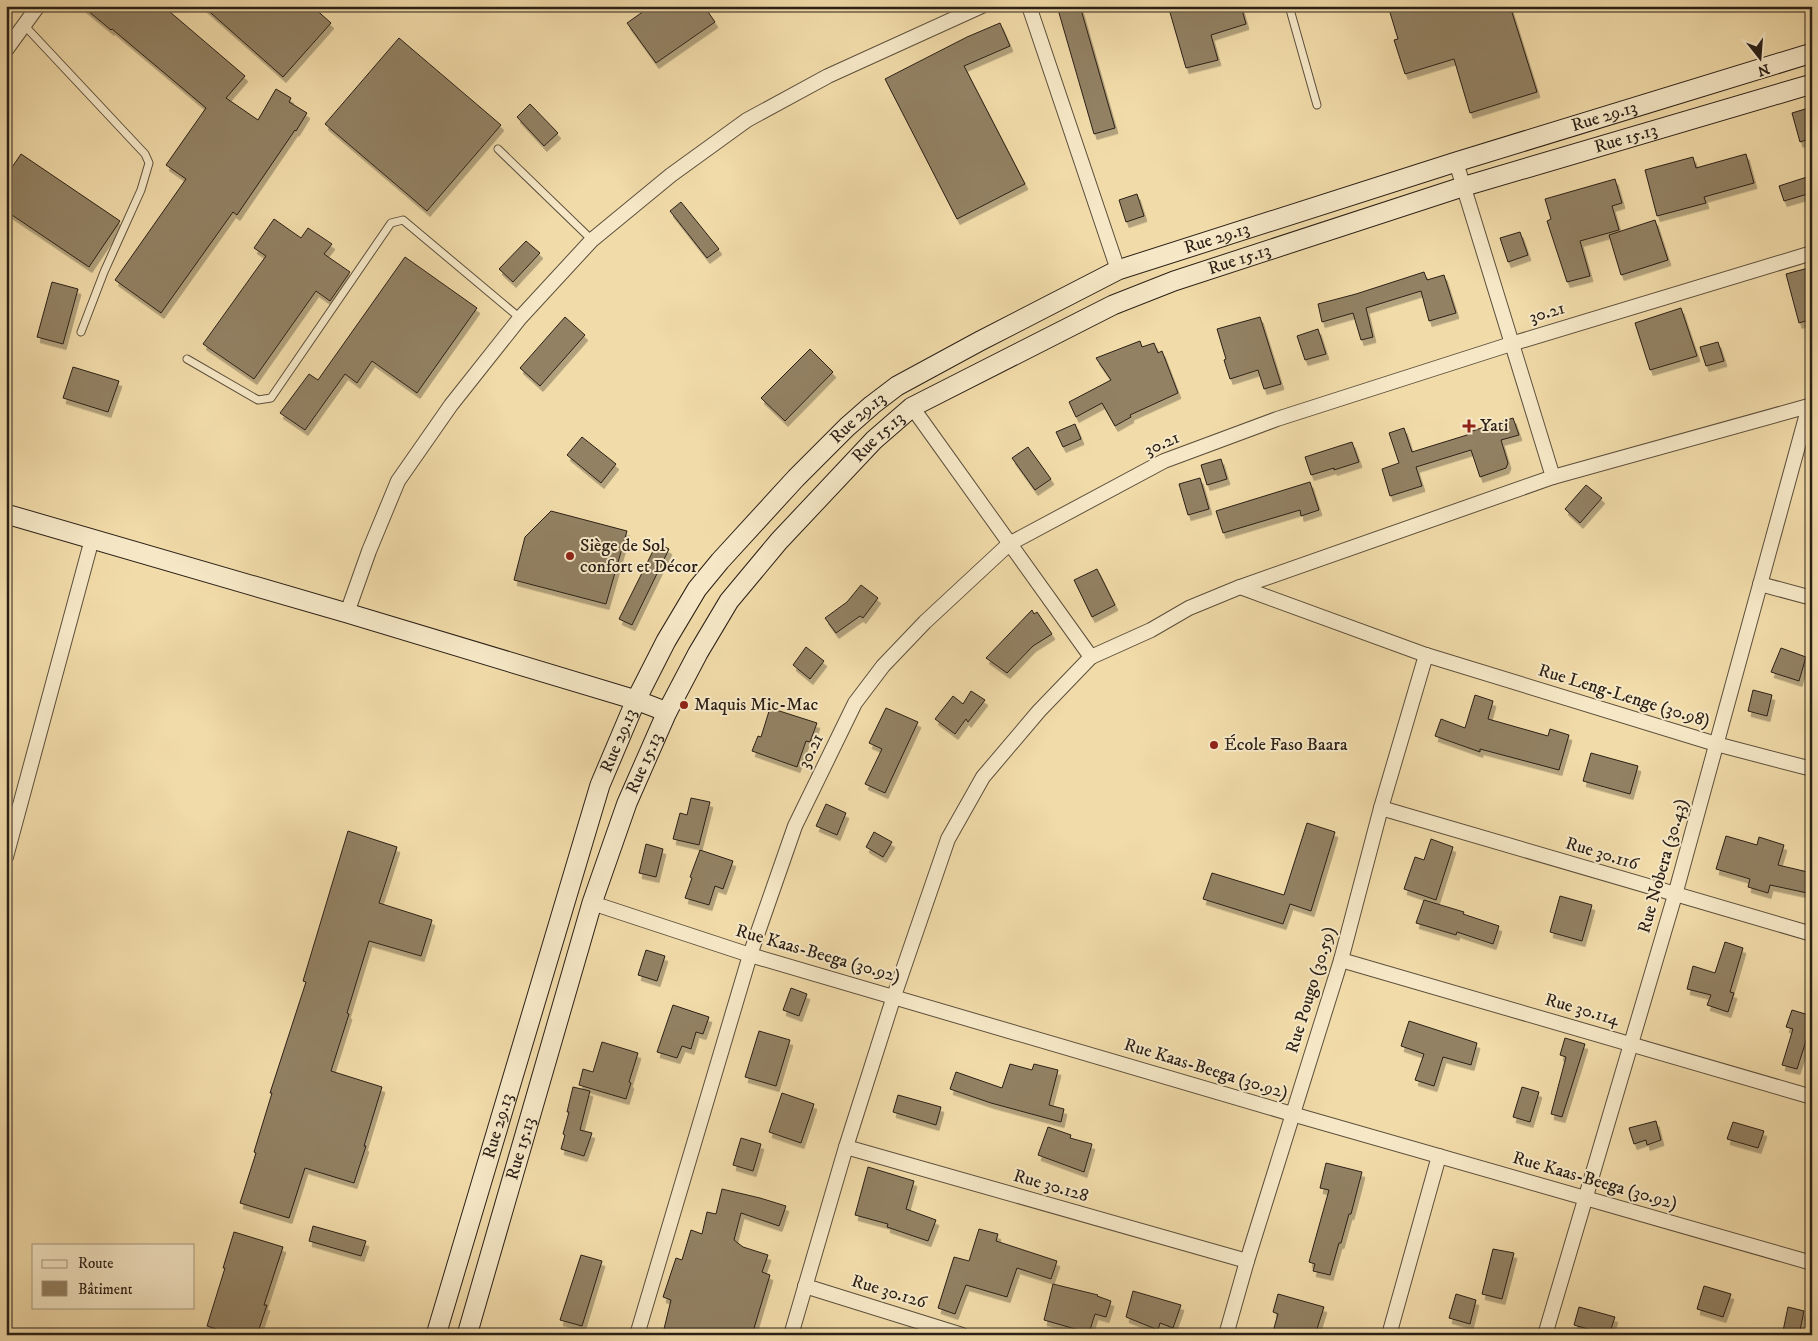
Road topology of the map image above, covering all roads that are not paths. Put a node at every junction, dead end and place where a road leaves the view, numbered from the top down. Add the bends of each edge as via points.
1 (38, 6) edge
2 (982, 6) edge
3 (1029, 6) edge
4 (1289, 6) edge
5 (24, 25) junction
6 (6, 50) edge
7 (1812, 53) edge
8 (1812, 84) edge
9 (1318, 105) dead end
10 (498, 149) dead end
11 (1456, 162) junction
12 (1462, 187) junction
13 (592, 240) junction
14 (1812, 253) edge
15 (1118, 270) junction
16 (520, 318) junction
17 (81, 332) dead end
18 (1511, 344) junction
19 (187, 359) dead end
20 (1810, 406) edge
21 (912, 407) junction
22 (1806, 440) edge
23 (1553, 477) junction
24 (6, 514) edge
25 (92, 539) junction
26 (1010, 544) junction
27 (1760, 584) junction
28 (1240, 587) junction
29 (1812, 598) edge
30 (347, 613) junction
31 (1426, 655) junction
32 (1091, 657) junction
33 (636, 700) junction
34 (667, 712) junction
35 (1716, 744) junction
36 (1812, 770) edge
37 (1381, 808) junction
38 (6, 857) edge
39 (1675, 895) junction
40 (592, 903) junction
41 (1812, 934) edge
42 (750, 955) junction
43 (1341, 960) junction
44 (894, 996) junction
45 (1631, 1043) junction
46 (1812, 1097) edge
47 (1292, 1114) junction
48 (846, 1148) junction
49 (1439, 1156) junction
50 (1585, 1198) junction
51 (1246, 1261) junction
52 (1812, 1263) edge
53 (805, 1286) junction
54 (436, 1335) edge
55 (467, 1335) edge
56 (637, 1335) edge
57 (791, 1335) edge
58 (962, 1335) edge
59 (1226, 1335) edge
60 (1389, 1335) edge
61 (1545, 1335) edge

1 - 5 street
2 - 13 street via 828,76 747,120 671,175
3 - 15 street
4 - 9 lane
5 - 6 street
5 - 17 lane via 146,154 149,163 141,190
7 - 11 main road, Rue 29.13
8 - 12 main road, Rue 15.13
10 - 13 lane
11 - 12 street
11 - 15 main road, Rue 29.13
12 - 18 street
12 - 21 main road, Rue 15.13 via 1174,281 1112,306
13 - 16 street
14 - 18 street, 30.21 / 30.21
15 - 33 main road, Rue 29.13 via 897,386 872,405 796,478 697,589
16 - 19 lane via 403,220 391,223 272,398 258,400
16 - 30 street via 450,405 398,481
18 - 23 street
18 - 26 street, 30.21 / 30.21 via 1277,419 1164,461
20 - 22 street, Rue Nobera (30.43)
20 - 23 street
21 - 26 street
21 - 34 main road, Rue 15.13 via 836,479 729,601
22 - 27 street, Rue Nobera (30.43)
23 - 28 street
24 - 25 main road
25 - 30 main road
25 - 38 street
26 - 32 street
26 - 42 street, 30.21 / 30.21 via 925,622 883,666 855,703 795,826
27 - 29 street
27 - 35 street, Rue Nobera (30.43)
28 - 31 street, Rue Leng-Lenge (30.98)
28 - 32 street
30 - 33 main road
31 - 35 street, Rue Leng-Lenge (30.98)
31 - 37 street, Rue Pougo (30.59)
32 - 44 street via 1039,711 984,777 948,839
33 - 34 main road
33 - 54 main road, Rue 29.13 via 598,794
34 - 40 main road, Rue 15.13 via 627,803
35 - 36 street, Rue Leng-Lenge (30.98)
35 - 39 street, Rue Nobera (30.43)
37 - 39 street, Rue 30.116
37 - 43 street, Rue Pougo (30.59)
39 - 41 street, Rue 30.116
39 - 45 street, Rue Nobera (30.43)
40 - 42 street, Rue Kaas-Beega (30.92)
40 - 55 main road, Rue 15.13
42 - 44 street, Rue Kaas-Beega (30.92)
42 - 56 street, 30.21
43 - 45 street, Rue 30.114
43 - 47 street, Rue Pougo (30.59)
44 - 47 street, Rue Kaas-Beega (30.92)
44 - 48 street
45 - 46 street, Rue 30.114
45 - 50 street, Rue Nobera (30.43)
47 - 49 street, Rue Kaas-Beega (30.92)
47 - 51 street, Rue Pougo (30.59)
48 - 51 street, Rue 30.128
48 - 53 street
49 - 50 street, Rue Kaas-Beega (30.92)
49 - 60 street
50 - 52 street, Rue Kaas-Beega (30.92)
50 - 61 street, Rue Nobera (30.43)
51 - 59 street, Rue Pougo (30.59)
53 - 57 street
53 - 58 street, Rue 30.126

